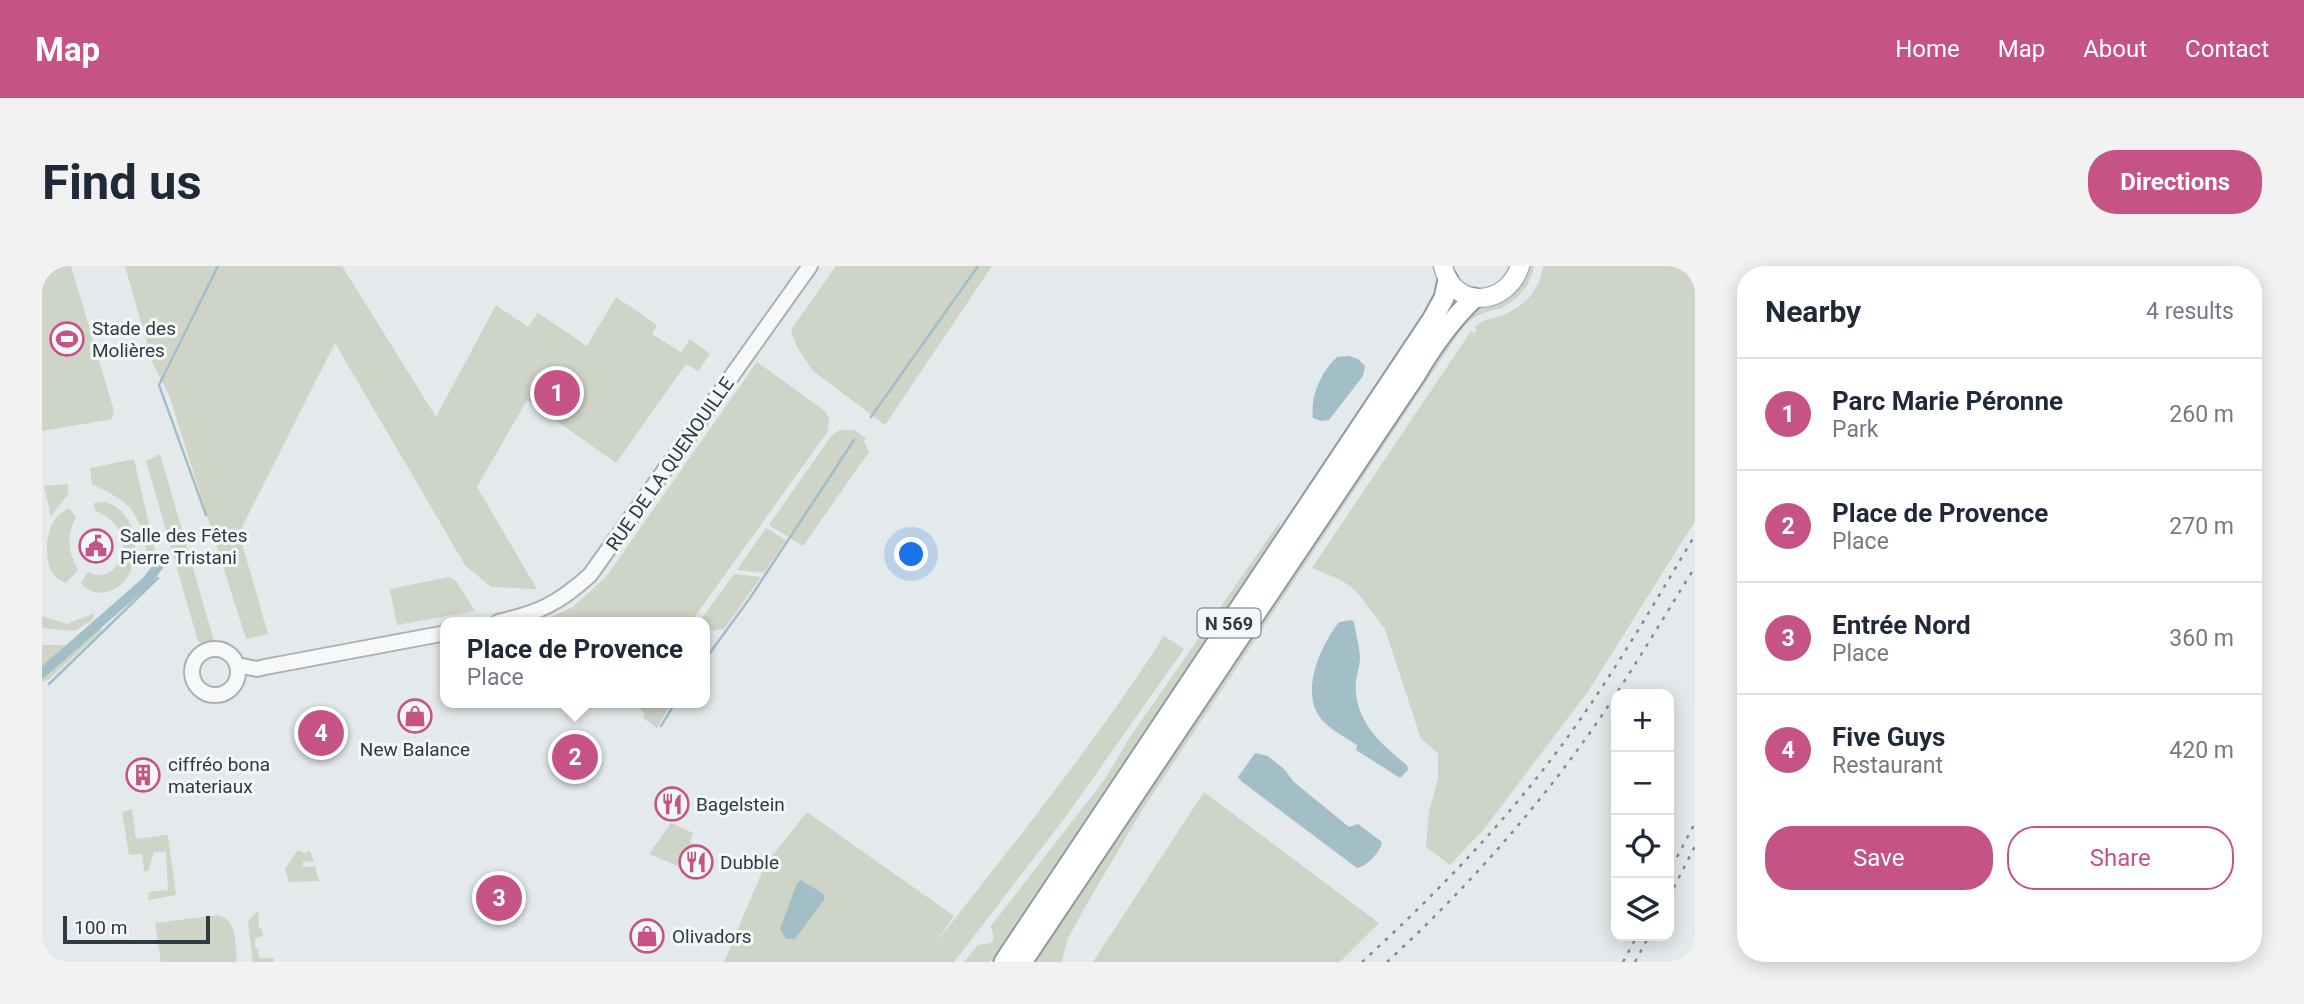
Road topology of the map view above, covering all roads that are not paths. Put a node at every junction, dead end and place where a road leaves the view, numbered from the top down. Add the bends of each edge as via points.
1 (810, 266) edge
2 (1520, 266) edge
3 (1445, 273) edge
4 (1474, 298) junction
5 (521, 617) edge
6 (440, 634) edge
7 (237, 672) dead end
8 (1004, 962) edge
9 (1022, 962) edge

1 - 5 street, RUE DE LA QUENOUILLE via 590,575 553,605
2 - 4 main road via 1499,295
3 - 4 main road via 1455,288
3 - 8 highway, N 569 via 1444,298 1432,320
4 - 9 highway, N 569 via 1434,342
6 - 7 street

